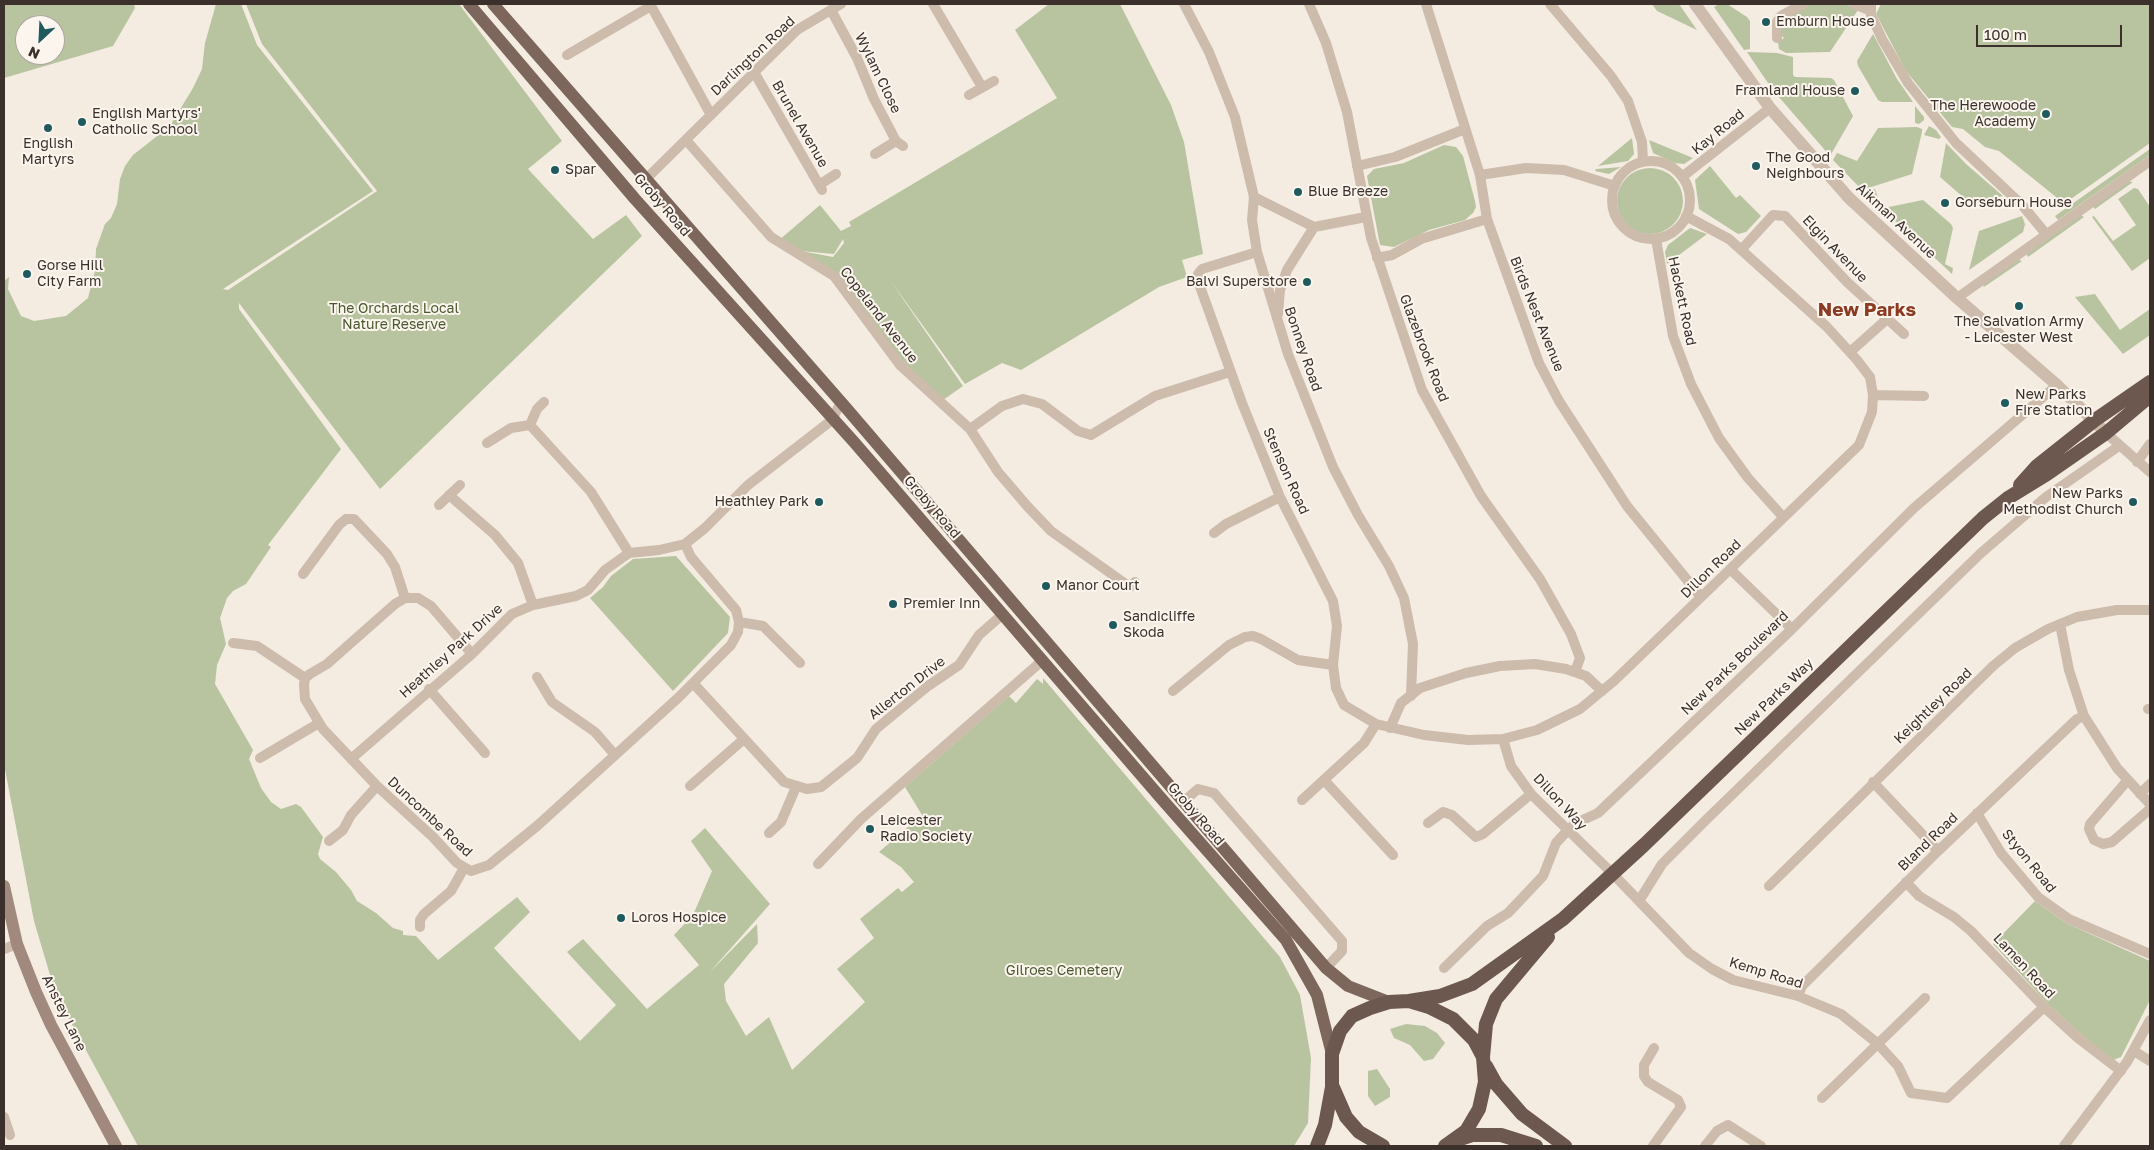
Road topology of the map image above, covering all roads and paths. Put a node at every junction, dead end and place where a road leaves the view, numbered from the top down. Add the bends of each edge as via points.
1 (469, 4) edge
2 (492, 4) edge
3 (842, 4) edge
4 (933, 4) edge
5 (1184, 4) edge
6 (1310, 4) edge
7 (1426, 4) edge
8 (1550, 4) edge
9 (1695, 4) edge
10 (1803, 4) edge
11 (1854, 4) edge
12 (651, 5) edge
13 (1870, 7) edge
14 (831, 10) junction
15 (1777, 38) dead end
16 (567, 55) dead end
17 (754, 72) junction
18 (994, 80) dead end
19 (982, 87) junction
20 (969, 95) dead end
21 (1770, 108) junction
22 (711, 115) junction
23 (1465, 129) junction
24 (686, 140) junction
25 (876, 154) dead end
26 (2150, 161) edge
27 (1642, 162) junction
28 (1357, 166) junction
29 (836, 174) dead end
30 (1480, 175) junction
31 (1682, 177) junction
32 (645, 180) junction
33 (1615, 186) junction
34 (1254, 197) junction
35 (1686, 216) junction
36 (1366, 217) junction
37 (1487, 219) junction
38 (1314, 227) junction
39 (2046, 234) junction
40 (1656, 239) junction
41 (1741, 250) junction
42 (1257, 252) junction
43 (1377, 258) junction
44 (1957, 298) junction
45 (1888, 319) junction
46 (1278, 320) junction
47 (1904, 334) dead end
48 (1850, 352) junction
49 (1230, 372) junction
50 (2150, 382) edge
51 (2057, 385) junction
52 (1873, 395) junction
53 (1924, 396) dead end
54 (2150, 396) edge
55 (544, 402) dead end
56 (841, 402) junction
57 (832, 420) junction
58 (2094, 420) junction
59 (530, 425) junction
60 (970, 429) junction
61 (2106, 432) junction
62 (487, 443) dead end
63 (2150, 444) edge
64 (2119, 446) junction
65 (2137, 462) junction
66 (2150, 472) edge
67 (460, 485) dead end
68 (449, 495) junction
69 (1280, 497) junction
70 (2008, 498) junction
71 (439, 505) dead end
72 (1784, 517) junction
73 (1214, 534) dead end
74 (685, 544) junction
75 (629, 553) junction
76 (1730, 570) junction
77 (303, 574) dead end
78 (1135, 582) dead end
79 (1701, 597) junction
80 (405, 598) junction
81 (533, 605) junction
82 (2150, 610) edge
83 (1003, 614) junction
84 (739, 622) junction
85 (2060, 624) junction
86 (1792, 629) junction
87 (233, 643) dead end
88 (472, 654) junction
89 (1043, 660) junction
90 (800, 663) dead end
91 (1333, 664) junction
92 (1575, 672) junction
93 (538, 676) dead end
94 (306, 678) junction
95 (693, 683) junction
96 (429, 689) junction
97 (1174, 691) dead end
98 (1602, 691) junction
99 (1411, 696) junction
100 (2084, 716) junction
101 (319, 723) junction
102 (1376, 724) junction
103 (1390, 728) junction
104 (744, 739) junction
105 (1503, 739) junction
106 (485, 753) dead end
107 (615, 755) junction
108 (260, 758) dead end
109 (351, 759) junction
110 (1324, 780) junction
111 (2127, 781) junction
112 (1874, 782) junction
113 (2150, 784) edge
114 (376, 786) junction
115 (690, 786) dead end
116 (796, 787) junction
117 (1531, 794) junction
118 (2140, 794) junction
119 (1302, 800) dead end
120 (1184, 801) junction
121 (2150, 804) edge
122 (2150, 809) edge
123 (1977, 813) junction
124 (1428, 823) dead end
125 (1568, 830) junction
126 (769, 833) dead end
127 (329, 841) dead end
128 (1938, 850) junction
129 (1392, 855) dead end
130 (818, 864) dead end
131 (464, 868) junction
132 (1613, 874) junction
133 (1906, 882) junction
134 (4, 886) edge
135 (1769, 886) dead end
136 (1639, 901) junction
137 (1563, 919) junction
138 (420, 927) dead end
139 (17, 944) junction
140 (4, 949) edge
141 (2150, 954) edge
142 (1326, 968) junction
143 (1444, 968) dead end
144 (1798, 996) junction
145 (1925, 998) dead end
146 (1409, 1001) junction
147 (1389, 1002) junction
148 (2044, 1007) junction
149 (2150, 1020) edge
150 (1877, 1043) junction
151 (1654, 1048) dead end
152 (2134, 1051) junction
153 (1332, 1054) junction
154 (1483, 1060) junction
155 (2150, 1061) edge
156 (2121, 1071) junction
157 (1332, 1085) junction
158 (1822, 1098) dead end
159 (4, 1117) edge
160 (10, 1135) dead end
161 (1449, 1145) edge
162 (116, 1146) edge
163 (1317, 1146) edge
164 (1384, 1146) edge
165 (1536, 1146) edge
166 (1565, 1146) edge
167 (1652, 1146) edge
168 (1705, 1146) edge
169 (1761, 1146) edge
170 (2064, 1146) edge

1 - 57 main road, Groby Road via 635,199
2 - 32 main road, Groby Road
3 - 14 street, Darlington Road
4 - 19 street
5 - 34 street, Bonney Road via 1235,117
6 - 28 street, Glazebrook Road via 1347,112
7 - 23 street, Birds Nest Avenue
8 - 27 street via 1628,101 1642,142
9 - 21 street, Aikman Avenue
10 - 15 street via 1781,16 1777,22
11 - 13 street
12 - 16 street
12 - 22 street
13 - 39 street via 1896,64 1930,112 1956,143 2022,206
14 - 17 street, Darlington Road via 797,30
14 - 25 street, Wylam Close via 858,58 874,99 900,144
17 - 22 street, Darlington Road
17 - 29 street, Brunel Avenue via 820,188
18 - 19 street
19 - 20 street
21 - 31 street, Kay Road
21 - 44 street, Aikman Avenue via 1849,198
22 - 24 street, Darlington Road
23 - 28 street via 1395,157
23 - 30 street, Birds Nest Avenue
24 - 32 street, Darlington Road
24 - 60 street, Copeland Avenue via 771,236 834,276 901,367
26 - 39 street
27 - 31 street via 1660,162
27 - 33 street via 1623,173
28 - 36 street, Glazebrook Road
30 - 33 street via 1526,168 1564,170
30 - 37 street, Birds Nest Avenue
31 - 35 street via 1690,196
32 - 56 main road, Groby Road
33 - 40 street via 1612,203 1623,227 1638,237
34 - 38 street
34 - 42 street, Bonney Road via 1252,220
35 - 40 street via 1674,232
35 - 41 street, Dillon Road via 1729,239
36 - 38 street
36 - 43 street, Glazebrook Road
37 - 43 street via 1421,239
37 - 79 street, Birds Nest Avenue via 1539,363 1559,401 1627,506
38 - 46 street via 1287,270 1280,290
39 - 44 street
40 - 72 street, Hackett Road via 1673,336 1691,384 1719,438 1748,478
41 - 45 street, Elgin Avenue via 1773,215 1785,216 1847,282
41 - 48 street, Dillon Road via 1827,327
42 - 46 street, Bonney Road
42 - 49 street, Stenson Road via 1202,269 1197,277
43 - 92 street, Glazebrook Road via 1422,390 1481,496 1540,579 1571,634 1580,658
44 - 51 street, Aikman Avenue
45 - 47 street, Elgin Avenue
45 - 48 street
46 - 99 street, Bonney Road via 1333,467 1404,598 1414,644
48 - 52 street, Dillon Road via 1870,377
49 - 60 street via 1155,396 1091,436 1078,431 1042,404 1022,399 1002,406
49 - 69 street, Stenson Road
50 - 58 highway, New Parks Way
51 - 58 street, Aikman Avenue
51 - 86 street, New Parks Boulevard via 1914,508
52 - 53 street
52 - 72 street, Dillon Road via 1872,412 1860,445
54 - 61 highway, New Parks Way
55 - 59 street via 536,409
56 - 57 street, Heathley Park Drive
56 - 120 main road, Groby Road
57 - 74 street, Heathley Park Drive via 748,485
57 - 83 main road, Groby Road
58 - 61 street, Aikman Avenue
58 - 70 highway, New Parks Way via 2037,466
59 - 62 street via 511,428
59 - 75 street via 591,492
60 - 78 street, Copeland Avenue via 998,472 1052,530 1130,587
61 - 64 street
61 - 70 highway, New Parks Way
63 - 65 street
64 - 65 street
64 - 136 street via 2046,497 1981,553 1707,818 1662,864
65 - 66 street
67 - 68 street
68 - 71 street
68 - 81 street via 495,535 518,563
69 - 73 street via 1226,524
69 - 91 street, Stenson Road via 1333,600 1337,626
70 - 132 highway, New Parks Way via 1983,518
72 - 76 street, Dillon Road
74 - 75 street, Heathley Park Drive
74 - 84 street via 691,557 730,600
75 - 81 street, Heathley Park Drive via 605,570 588,590 576,596
76 - 79 street, Dillon Road
76 - 86 street
77 - 80 street via 335,528 346,519 354,519 387,554
79 - 98 street, Dillon Road
80 - 88 street via 418,598 431,606
80 - 94 street
81 - 88 street, Heathley Park Drive via 512,614
82 - 85 street, Keightley Road via 2097,612
83 - 89 main road, Groby Road
83 - 116 street, Allerton Drive via 979,635 959,665 928,686 876,730 857,758 821,787
84 - 90 street via 763,626
84 - 95 street, Duncombe Road via 731,645
85 - 100 street via 2069,670
85 - 112 street, Keightley Road via 2026,641 2004,657
86 - 125 street, New Parks Boulevard via 1598,813
87 - 94 street via 257,646
88 - 96 street, Heathley Park Drive
89 - 130 street via 861,819
89 - 153 main road, Groby Road via 1286,940 1317,995
91 - 97 street via 1298,660 1262,639 1245,637 1229,645
91 - 102 street, Stenson Road via 1336,688 1344,705
92 - 98 street via 1586,676
92 - 99 street via 1535,664 1500,666 1452,677 1420,688
93 - 107 street via 552,702 595,732
94 - 101 street, Duncombe Road via 305,699
95 - 104 street
95 - 107 street, Duncombe Road
96 - 106 street
96 - 109 street, Heathley Park Drive
98 - 105 street, Dillon Road via 1580,709 1536,730
99 - 103 street via 1401,703
100 - 111 street via 2106,754
100 - 123 street, Bland Road
101 - 108 street
101 - 109 street, Duncombe Road
102 - 103 street, Dillon Road
102 - 110 street via 1364,743
103 - 105 street, Dillon Road via 1468,740
104 - 115 street
104 - 116 street via 784,782
105 - 117 street, Dillon Way via 1511,766
107 - 131 street, Duncombe Road via 494,861 478,869
109 - 114 street, Duncombe Road
110 - 119 street
110 - 129 street
111 - 118 street
111 - 122 street via 2090,824 2094,840 2103,844 2112,842
112 - 128 street
112 - 135 street, Keightley Road
113 - 118 street
114 - 127 street via 351,815 343,830
114 - 131 street, Duncombe Road
116 - 126 street via 781,822
117 - 124 street via 1483,834 1476,836 1444,812
117 - 125 street, Dillon Way
118 - 121 street
120 - 142 main road, Groby Road
120 - 142 street, Groby Road via 1198,789 1214,793 1342,941 1342,951
123 - 128 street, Bland Road
123 - 141 street, Styon Road via 2001,853 2038,897 2069,919
125 - 132 street, Dillon Way
125 - 143 street, New Parks Boulevard via 1556,844 1543,876 1508,913 1487,926
128 - 133 street, Bland Road
131 - 138 street via 451,891 424,914
132 - 136 street, Kemp Road
132 - 137 highway, New Parks Way
133 - 144 street, Bland Road via 1802,986
133 - 148 street, Lamen Road via 1919,896 1954,916 1971,931
134 - 139 main road, Anstey Lane
136 - 144 street, Kemp Road via 1689,953 1712,969 1733,980
137 - 146 highway, New Parks Way via 1472,984 1440,996
137 - 154 highway, New Parks Way via 1496,999 1486,1024
139 - 140 street
139 - 162 main road, Anstey Lane via 51,1025
142 - 147 main road, Groby Road via 1348,986
144 - 150 street, Kemp Road via 1841,1014
145 - 150 street
146 - 147 highway, New Parks Way
146 - 154 highway via 1453,1018 1474,1040
147 - 153 highway, New Parks Way via 1348,1020 1340,1031
148 - 150 street, Kemp Road via 1947,1098 1911,1093 1898,1066
148 - 156 street, Lamen Road
149 - 152 street
150 - 158 street
151 - 167 street via 1644,1065 1644,1076 1648,1082 1678,1100 1681,1107
152 - 155 street
152 - 156 street
153 - 157 highway, New Parks Way
154 - 161 highway, New Parks Way via 1485,1082 1479,1109 1466,1131
154 - 166 highway via 1515,1108
156 - 170 street
157 - 163 highway via 1325,1125
157 - 164 highway via 1351,1123 1372,1141
159 - 160 street
161 - 165 highway via 1472,1136 1501,1135
168 - 169 street via 1717,1130 1728,1124

